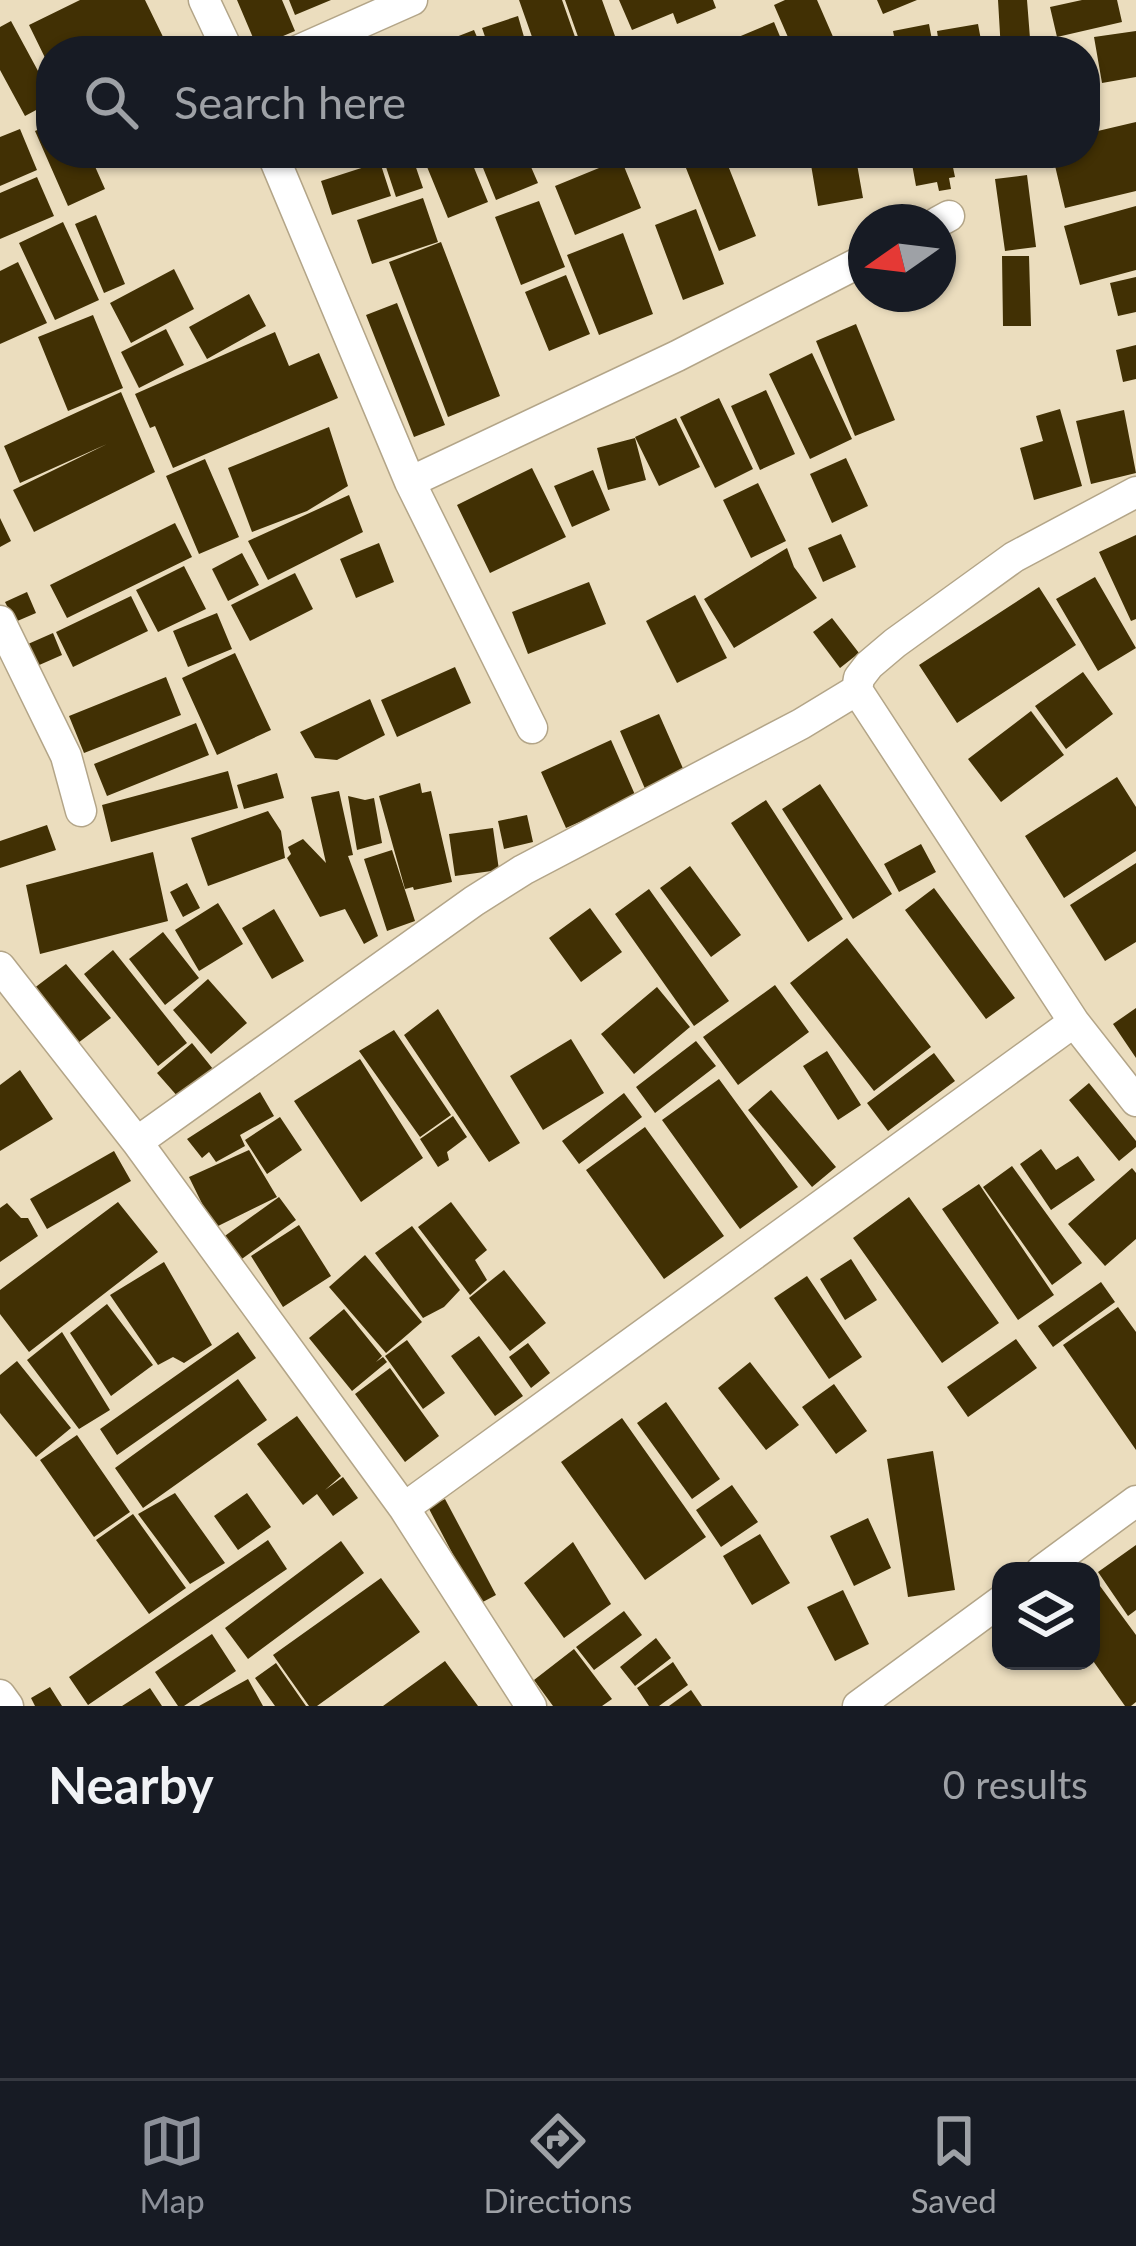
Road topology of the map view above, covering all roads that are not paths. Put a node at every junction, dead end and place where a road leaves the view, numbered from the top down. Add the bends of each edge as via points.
1 (204, 0) edge
2 (412, 0) edge
3 (221, 36) edge
4 (330, 36) edge
5 (278, 168) edge
6 (848, 268) edge
7 (410, 482) junction
8 (1136, 492) edge
9 (0, 621) edge
10 (857, 690) junction
11 (532, 728) dead end
12 (81, 811) dead end
13 (0, 967) edge
14 (1074, 1022) junction
15 (1136, 1101) edge
16 (137, 1142) junction
17 (1136, 1501) edge
18 (404, 1508) junction
19 (1053, 1562) edge
20 (992, 1607) edge
21 (0, 1695) edge
22 (8, 1706) edge
23 (531, 1706) edge
24 (858, 1706) edge

1 - 3 street
2 - 4 street
5 - 7 street
6 - 7 street
7 - 11 street
8 - 10 street via 1014,557 869,665
9 - 12 street via 66,756
10 - 14 street
10 - 16 street via 523,870
13 - 16 street
14 - 15 street
14 - 18 street
16 - 18 street
17 - 19 street
18 - 23 street
20 - 24 street
21 - 22 street

